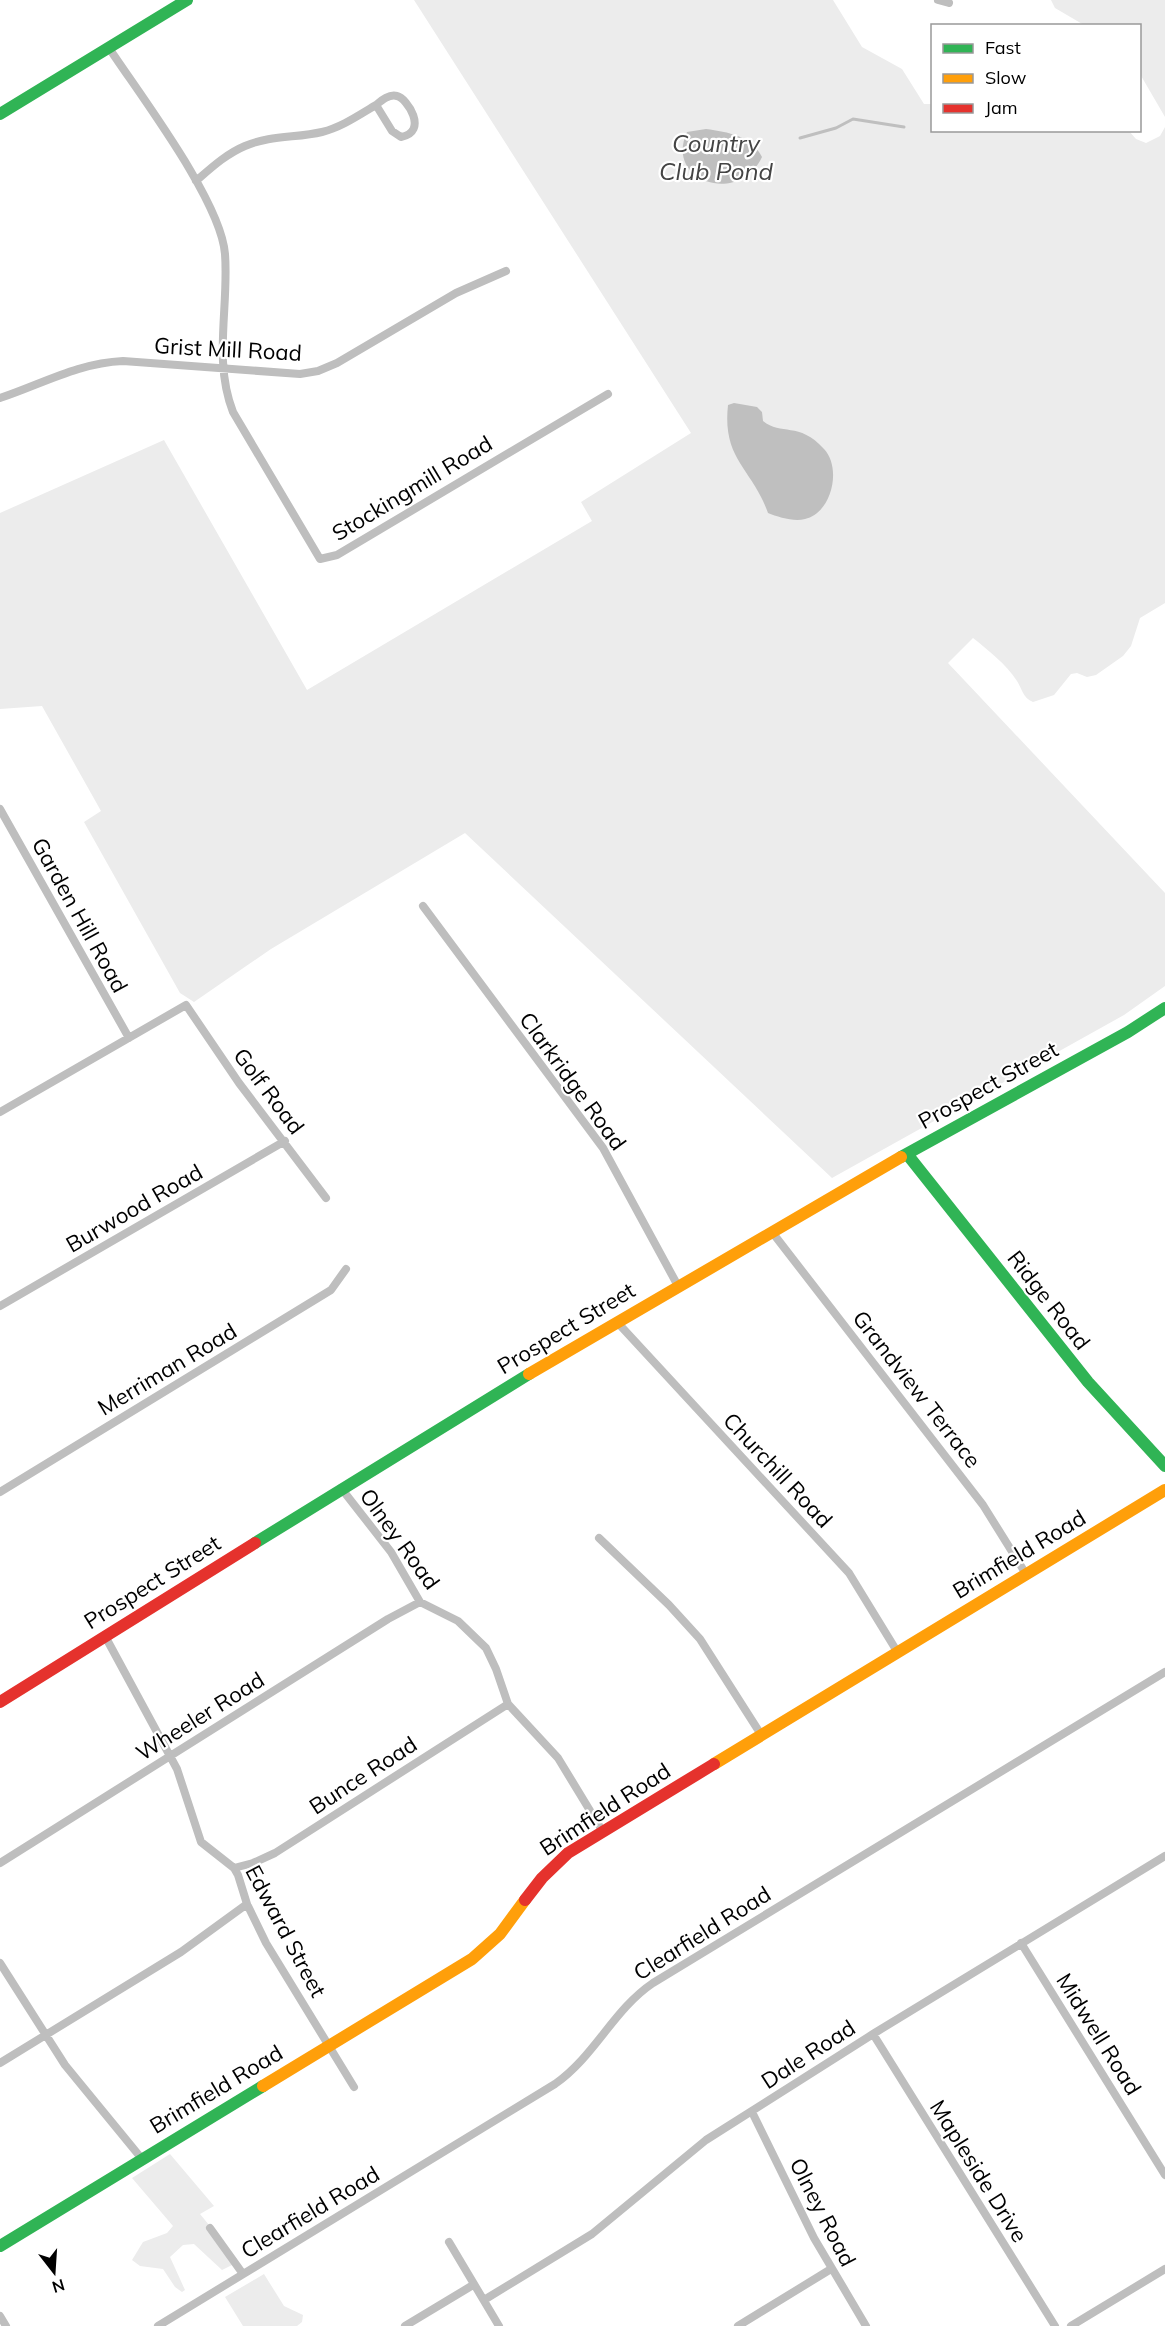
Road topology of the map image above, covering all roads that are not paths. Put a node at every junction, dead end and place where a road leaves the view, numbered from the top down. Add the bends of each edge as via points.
1 (187, 0) edge
2 (938, 0) edge
3 (949, 3) dead end
4 (109, 48) junction
5 (376, 105) junction
6 (0, 114) edge
7 (196, 181) junction
8 (507, 271) dead end
9 (222, 367) junction
10 (608, 394) dead end
11 (0, 398) edge
12 (0, 809) edge
13 (423, 906) dead end
14 (1165, 1008) edge
15 (129, 1038) junction
16 (0, 1112) edge
17 (285, 1141) junction
18 (907, 1154) junction
19 (326, 1198) dead end
20 (772, 1232) junction
21 (346, 1269) dead end
22 (678, 1286) junction
23 (0, 1306) edge
24 (617, 1322) junction
25 (1165, 1466) edge
26 (342, 1488) junction
27 (1165, 1490) edge
28 (0, 1492) edge
29 (599, 1539) dead end
30 (1026, 1574) junction
31 (420, 1602) junction
32 (105, 1636) junction
33 (898, 1653) junction
34 (1165, 1672) edge
35 (0, 1702) edge
36 (508, 1704) junction
37 (762, 1736) junction
38 (170, 1756) junction
39 (603, 1832) junction
40 (1165, 1856) edge
41 (0, 1863) edge
42 (234, 1868) junction
43 (247, 1904) junction
44 (1021, 1943) junction
45 (0, 1963) edge
46 (873, 2034) junction
47 (45, 2035) junction
48 (328, 2046) junction
49 (0, 2063) edge
50 (354, 2087) dead end
51 (752, 2112) junction
52 (142, 2159) junction
53 (1165, 2175) edge
54 (210, 2228) dead end
55 (449, 2242) dead end
56 (0, 2246) edge
57 (831, 2269) junction
58 (1165, 2269) edge
59 (243, 2274) junction
60 (473, 2285) junction
61 (484, 2300) junction
62 (0, 2316) edge
63 (6, 2326) edge
64 (158, 2326) edge
65 (405, 2326) edge
66 (500, 2326) edge
67 (738, 2326) edge
68 (866, 2326) edge
69 (1055, 2326) edge
70 (1071, 2326) edge

1 - 4 street
2 - 3 street
4 - 6 street
4 - 7 street, Stockingmill Road
5 - 5 street via 392,131 401,138 410,136 416,120 402,99 388,97
5 - 7 street via 321,132 246,145
7 - 9 street, Stockingmill Road via 225,251
8 - 9 street, Grist Mill Road via 456,293 318,371 300,374
9 - 10 street, Stockingmill Road via 225,393 233,412 320,559 337,555
9 - 11 street, Grist Mill Road via 97,362
12 - 15 street, Garden Hill Road
13 - 22 street, Clarkridge Road via 603,1148
14 - 18 street, Prospect Street
15 - 16 street
15 - 17 street, Golf Road via 186,1005 238,1083
17 - 19 street, Golf Road
17 - 23 street, Burwood Road
18 - 20 street, Prospect Street
18 - 25 street, Ridge Road via 1076,1368
20 - 22 street, Prospect Street
20 - 30 street, Grandview Terrace via 975,1493
21 - 28 street, Merriman Road via 331,1290
22 - 24 street, Prospect Street
24 - 26 street, Prospect Street
24 - 33 street, Churchill Road via 849,1573
26 - 31 street, Olney Road via 391,1552
26 - 32 street, Prospect Street
27 - 30 street, Brimfield Road
29 - 37 street via 700,1638
30 - 33 street, Brimfield Road
31 - 36 street, Olney Road via 458,1622 478,1639 491,1657
31 - 38 street, Wheeler Road
32 - 35 street, Prospect Street
32 - 38 street, Edward Street
33 - 37 street, Brimfield Road
34 - 59 street, Clearfield Road via 653,1983 629,2001 590,2054 564,2078
36 - 39 street, Olney Road via 558,1758
36 - 42 street, Bunce Road via 275,1853
37 - 39 street, Brimfield Road
38 - 41 street, Wheeler Road
38 - 42 street, Edward Street via 187,1794 201,1842
39 - 48 street, Brimfield Road via 548,1870 512,1921 484,1950
40 - 44 street, Dale Road
42 - 43 street, Edward Street
43 - 47 street via 189,1947
43 - 48 street, Edward Street
44 - 46 street, Dale Road
44 - 53 street, Midwell Road
45 - 47 street
46 - 51 street, Dale Road
46 - 69 street, Mapleside Drive
47 - 49 street
47 - 52 street via 89,2097
48 - 50 street, Edward Street
48 - 52 street, Brimfield Road
51 - 57 street, Olney Road
51 - 61 street, Dale Road via 677,2161 592,2234
52 - 56 street, Brimfield Road
54 - 59 street
55 - 60 street
57 - 67 street
57 - 68 street, Olney Road
58 - 70 street
59 - 64 street, Clearfield Road
60 - 61 street
60 - 65 street
61 - 66 street
62 - 63 street

